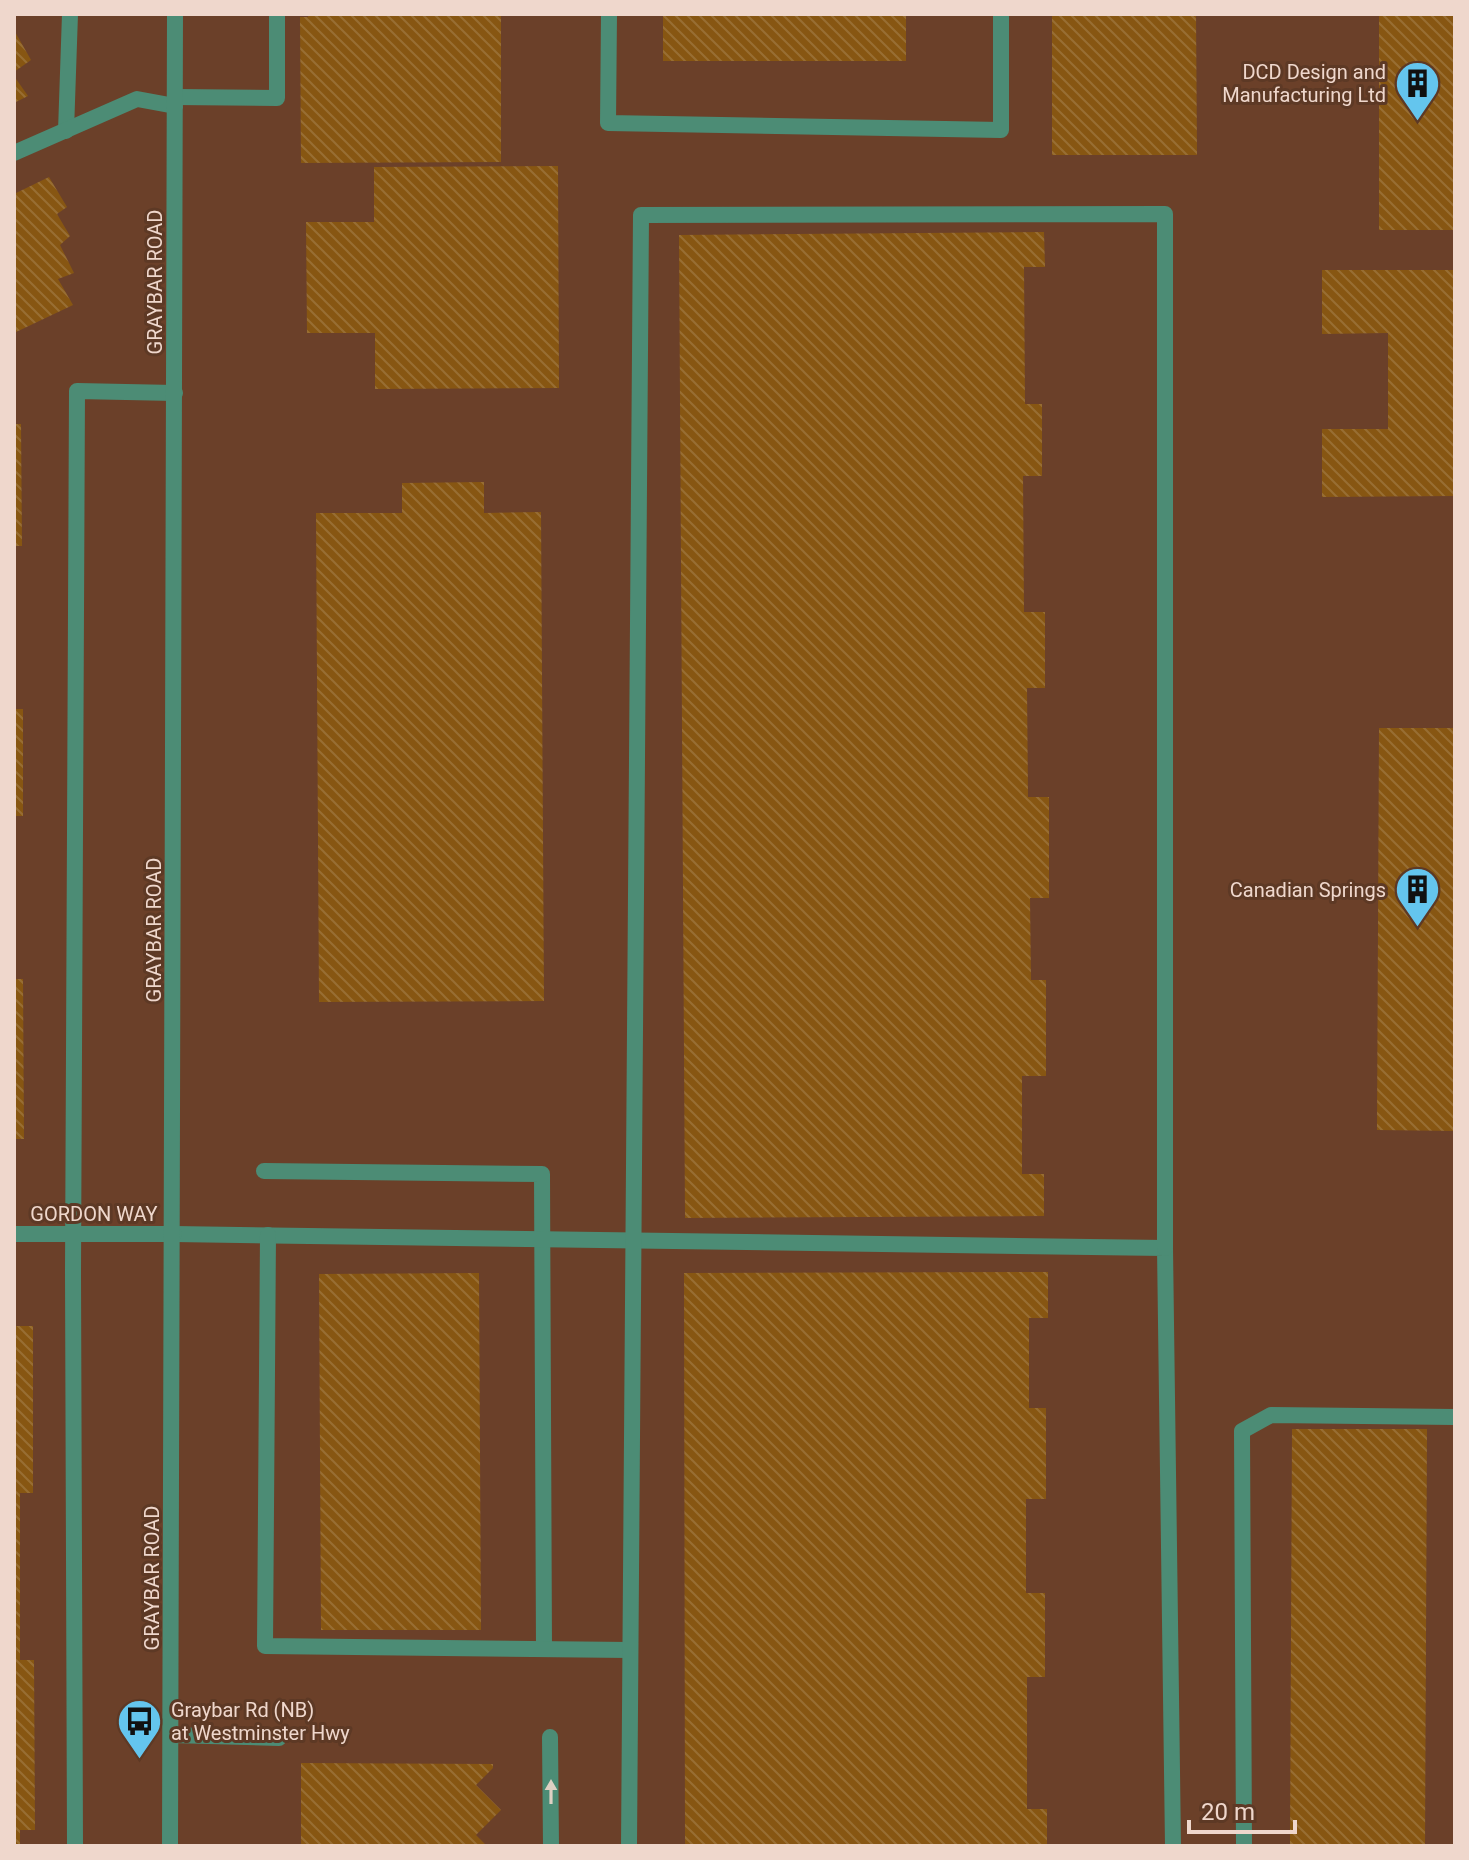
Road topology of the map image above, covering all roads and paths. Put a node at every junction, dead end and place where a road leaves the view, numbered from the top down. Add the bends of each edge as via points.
1 (70, 14) edge
2 (175, 14) edge
3 (277, 14) edge
4 (609, 14) edge
5 (1001, 14) edge
6 (175, 101) junction
7 (66, 131) junction
8 (14, 153) edge
9 (175, 393) junction
10 (264, 1171) dead end
11 (14, 1234) edge
12 (73, 1234) junction
13 (174, 1234) junction
14 (268, 1235) junction
15 (542, 1239) junction
16 (632, 1241) junction
17 (1165, 1248) junction
18 (1455, 1417) edge
19 (544, 1649) junction
20 (630, 1650) junction
21 (171, 1735) junction
22 (550, 1737) dead end
23 (279, 1738) dead end
24 (75, 1846) edge
25 (170, 1846) edge
26 (551, 1846) edge
27 (629, 1846) edge
28 (1173, 1846) edge
29 (1244, 1846) edge

1 - 7 street
2 - 6 street, GRAYBAR ROAD
3 - 6 street via 277,98
4 - 5 street via 608,123 1001,130
6 - 7 street via 137,99
6 - 9 street, GRAYBAR ROAD
7 - 8 street
9 - 12 street via 77,391
9 - 13 street, GRAYBAR ROAD
10 - 15 street via 542,1174
11 - 12 street, GORDON WAY
12 - 13 street, GORDON WAY
12 - 24 street
13 - 14 street, GORDON WAY
13 - 21 street, GRAYBAR ROAD
14 - 15 street, GORDON WAY
14 - 19 street via 265,1646
15 - 16 street, GORDON WAY
15 - 19 street
16 - 17 street, GORDON WAY
16 - 17 street via 641,215 1165,214
16 - 20 street
17 - 28 street
18 - 29 street via 1271,1415 1242,1431
19 - 20 street
20 - 27 street
21 - 23 street
21 - 25 street, GRAYBAR ROAD
26 -> 22 street

